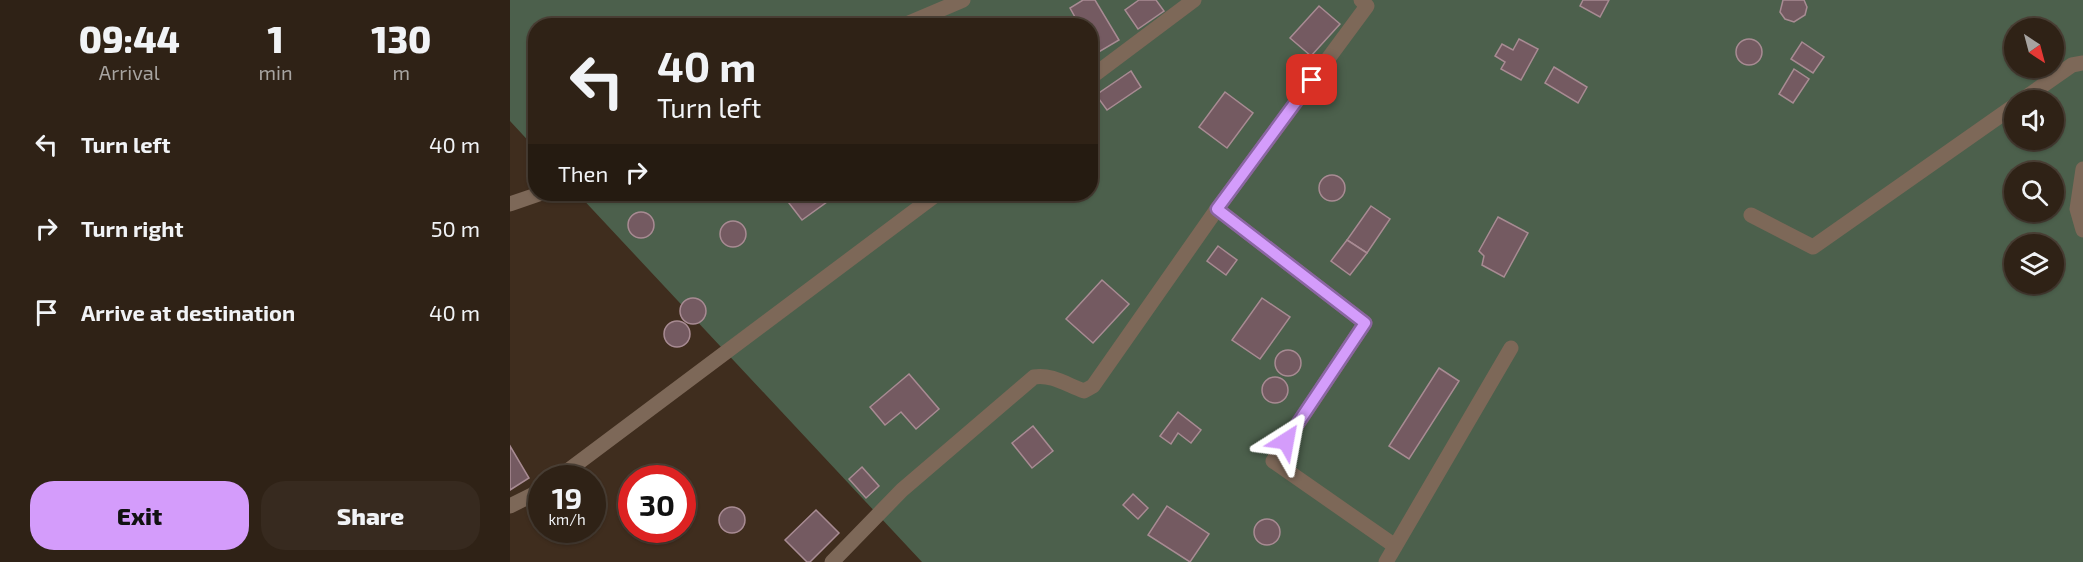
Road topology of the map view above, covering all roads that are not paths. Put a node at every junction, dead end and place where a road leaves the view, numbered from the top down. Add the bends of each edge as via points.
1 (963, 0) edge
2 (1194, 0) edge
3 (1361, 0) edge
4 (921, 18) edge
5 (2083, 63) edge
6 (1098, 72) edge
7 (2036, 90) edge
8 (2004, 113) edge
9 (2083, 169) edge
10 (528, 198) edge
11 (928, 201) edge
12 (510, 204) edge
13 (1217, 209) junction
14 (1751, 215) dead end
15 (2083, 230) edge
16 (1511, 348) dead end
17 (575, 465) edge
18 (528, 497) edge
19 (510, 506) edge
20 (1395, 546) junction
21 (832, 562) edge
22 (1386, 562) edge

1 - 4 street
2 - 6 street
3 - 13 street via 1367,6
5 - 7 street via 2072,65
8 - 14 street via 1813,247
9 - 15 street via 2077,208
10 - 12 street
11 - 17 street
13 - 20 street via 1365,323 1272,461
13 - 21 street via 1093,386 1084,391 1044,375 1034,377 903,490
16 - 20 street
18 - 19 street
20 - 22 street

